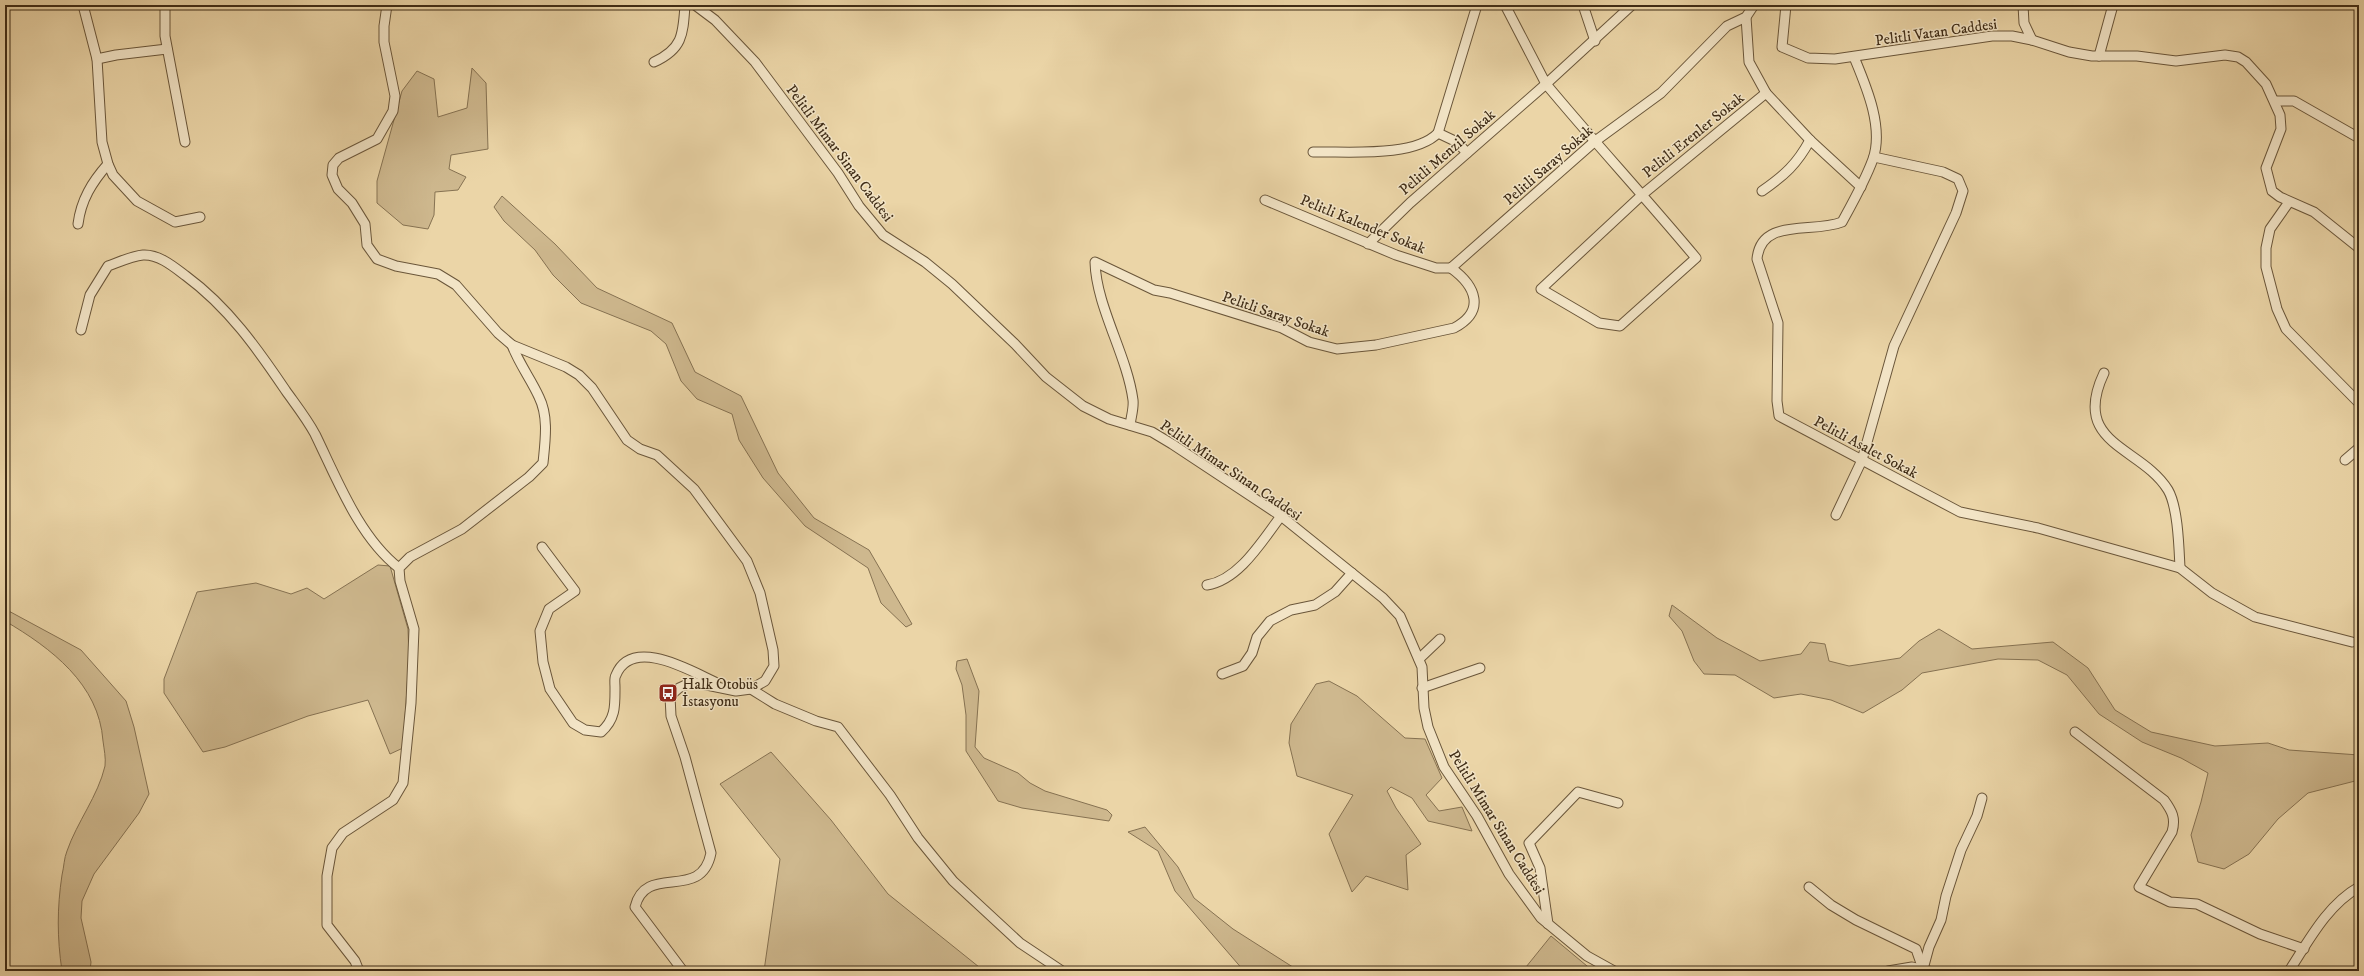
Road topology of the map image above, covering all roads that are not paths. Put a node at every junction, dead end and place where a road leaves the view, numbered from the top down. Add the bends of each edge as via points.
1 (83, 5) edge
2 (165, 5) edge
3 (387, 5) edge
4 (685, 5) edge
5 (694, 5) edge
6 (1477, 5) edge
7 (1505, 5) edge
8 (1583, 5) edge
9 (1632, 5) edge
10 (1754, 5) edge
11 (1786, 5) edge
12 (2023, 5) edge
13 (2113, 5) edge
14 (1746, 17) junction
15 (2032, 40) junction
16 (1594, 41) junction
17 (167, 49) junction
18 (2098, 56) junction
19 (1854, 57) junction
20 (97, 59) junction
21 (654, 62) dead end
22 (1546, 84) junction
23 (1766, 93) junction
24 (2275, 101) junction
25 (1438, 133) junction
26 (2359, 138) edge
27 (1810, 140) junction
28 (185, 142) dead end
29 (1594, 142) junction
30 (1313, 152) dead end
31 (1467, 153) junction
32 (1874, 157) junction
33 (108, 164) junction
34 (1861, 187) junction
35 (1762, 190) dead end
36 (1643, 194) junction
37 (1265, 200) dead end
38 (2289, 202) junction
39 (200, 217) dead end
40 (78, 224) dead end
41 (1368, 244) junction
42 (2359, 248) edge
43 (1451, 268) junction
44 (81, 330) dead end
45 (512, 345) junction
46 (2104, 373) dead end
47 (2359, 403) edge
48 (1130, 425) junction
49 (2359, 448) edge
50 (1862, 460) junction
51 (2345, 460) dead end
52 (1836, 515) dead end
53 (1280, 516) junction
54 (542, 547) dead end
55 (399, 568) junction
56 (2180, 568) junction
57 (1352, 573) junction
58 (1207, 585) dead end
59 (1440, 639) dead end
60 (2352, 642) dead end
61 (1419, 659) junction
62 (1480, 668) dead end
63 (1222, 674) dead end
64 (1422, 688) junction
65 (751, 689) junction
66 (733, 690) junction
67 (2076, 732) dead end
68 (1982, 798) dead end
69 (1618, 803) dead end
70 (1809, 887) dead end
71 (2359, 887) edge
72 (1548, 924) junction
73 (2304, 949) junction
74 (1926, 970) edge
75 (359, 971) edge
76 (683, 971) edge
77 (1062, 971) edge
78 (1614, 971) edge
79 (1888, 971) edge
80 (2289, 971) edge

1 - 20 street
2 - 17 street
3 - 45 street via 384,42 395,96 393,111 377,139 339,158 333,164 332,175 338,189 352,203 365,224 367,245 377,260 438,274 456,284 498,333
4 - 21 street via 678,45 668,56
5 - 48 street, Pelitli Mimar Sinan Caddesi via 720,25 754,62 883,235 925,262 952,284 1046,377 1075,400 1109,419
6 - 25 street
7 - 22 street
8 - 16 street
9 - 16 street
10 - 14 street
11 - 19 street, Pelitli Vatan Caddesi via 1782,48 1808,58
12 - 15 street via 2024,23
13 - 18 street
14 - 23 street via 1749,62
14 - 29 street, Pelitli Saray Sokak via 1727,26 1661,93
15 - 18 street, Pelitli Vatan Caddesi via 2080,54
15 - 19 street, Pelitli Vatan Caddesi via 1992,36
16 - 22 street
17 - 20 street
17 - 28 street
18 - 24 street, Pelitli Vatan Caddesi via 2137,56 2176,62 2225,55 2238,56 2266,84
19 - 32 street, Pelitli Asalet Sokak via 1874,114
20 - 33 street via 102,142
22 - 29 street
22 - 31 street, Pelitli Menzil Sokak
23 - 27 street, Pelitli Erenler Sokak
23 - 36 street, Pelitli Erenler Sokak
24 - 26 street via 2294,102
24 - 38 street, Pelitli Vatan Caddesi via 2281,129 2266,168 2272,191
25 - 30 street via 1432,140 1422,144 1391,150
25 - 31 street via 1457,142
27 - 34 street, Pelitli Erenler Sokak
27 - 35 street via 1799,160 1778,180
29 - 36 street
29 - 43 street, Pelitli Saray Sokak
31 - 41 street, Pelitli Menzil Sokak
32 - 34 street, Pelitli Asalet Sokak
32 - 50 street via 1943,172 1958,179 1963,191 1956,213 1894,346
33 - 39 street via 113,175 137,201 175,222
33 - 40 street via 89,190 80,208
34 - 50 street, Pelitli Asalet Sokak via 1842,222 1832,226 1773,232 1762,241 1757,260 1778,323 1779,416
36 - 36 street, Pelitli Erenler Sokak via 1541,289 1599,324 1620,326 1696,258
37 - 41 street, Pelitli Kalender Sokak
38 - 42 street, Pelitli Vatan Caddesi via 2314,212
38 - 47 street via 2270,229 2266,248 2266,267 2277,309 2286,329
41 - 43 street, Pelitli Kalender Sokak via 1436,268
43 - 48 street, Pelitli Saray Sokak via 1472,288 1475,304 1464,323 1454,328 1384,343 1338,349 1309,342 1282,328 1154,290 1095,262 1097,283 1133,402
44 - 55 street via 90,295 108,266 144,255 166,261 193,281 214,298 252,341 314,432 332,472 372,542
45 - 55 street via 518,362 540,398 546,428 543,463 529,477 462,529 410,557
45 - 65 street via 579,375 592,388 627,440 640,449 657,455 675,470 694,489 732,540 747,562 760,593 773,650 774,666 765,681
46 - 56 street via 2096,390 2096,413 2101,429 2113,443 2150,470 2169,491 2176,518
48 - 53 street, Pelitli Mimar Sinan Caddesi via 1152,432 1172,444
49 - 51 street
50 - 52 street
50 - 56 street, Pelitli Asalet Sokak via 1960,512 2038,528
53 - 57 street, Pelitli Mimar Sinan Caddesi
53 - 58 street via 1244,562 1220,583
54 - 66 street via 575,591 549,609 540,631 543,662 550,689 574,723 585,730 601,732 609,725 614,716 616,675 625,662 641,656 669,661
55 - 75 street via 400,581 414,629 411,703 403,783 393,800 343,833 332,848 327,876 327,925 355,961
56 - 60 street, Pelitli Asalet Sokak via 2212,593 2255,618
57 - 61 street, Pelitli Mimar Sinan Caddesi via 1383,598 1400,616
57 - 63 street via 1335,592 1315,604 1290,610 1270,621 1257,637 1252,653 1243,666
59 - 61 street
61 - 64 street, Pelitli Mimar Sinan Caddesi via 1422,667
62 - 64 street
64 - 72 street, Pelitli Mimar Sinan Caddesi via 1428,727 1444,767 1477,816 1509,874
65 - 66 street
65 - 77 street via 775,704 838,727 890,795 918,838 953,881 1020,943
66 - 76 street via 692,682 670,696 671,716 711,853 708,866 703,872 689,880 665,882 647,888 638,896 635,907
67 - 73 street via 2164,800 2171,810 2175,822 2172,832 2139,887 2170,902 2197,904 2260,934
68 - 74 street via 1978,816 1961,850 1941,920 1929,948
69 - 72 street via 1578,792 1529,843 1540,868
70 - 74 street via 1831,905 1856,920 1916,949
71 - 73 street via 2339,902 2314,932
72 - 78 street, Pelitli Mimar Sinan Caddesi via 1587,956
73 - 80 street
74 - 79 street via 1912,967

